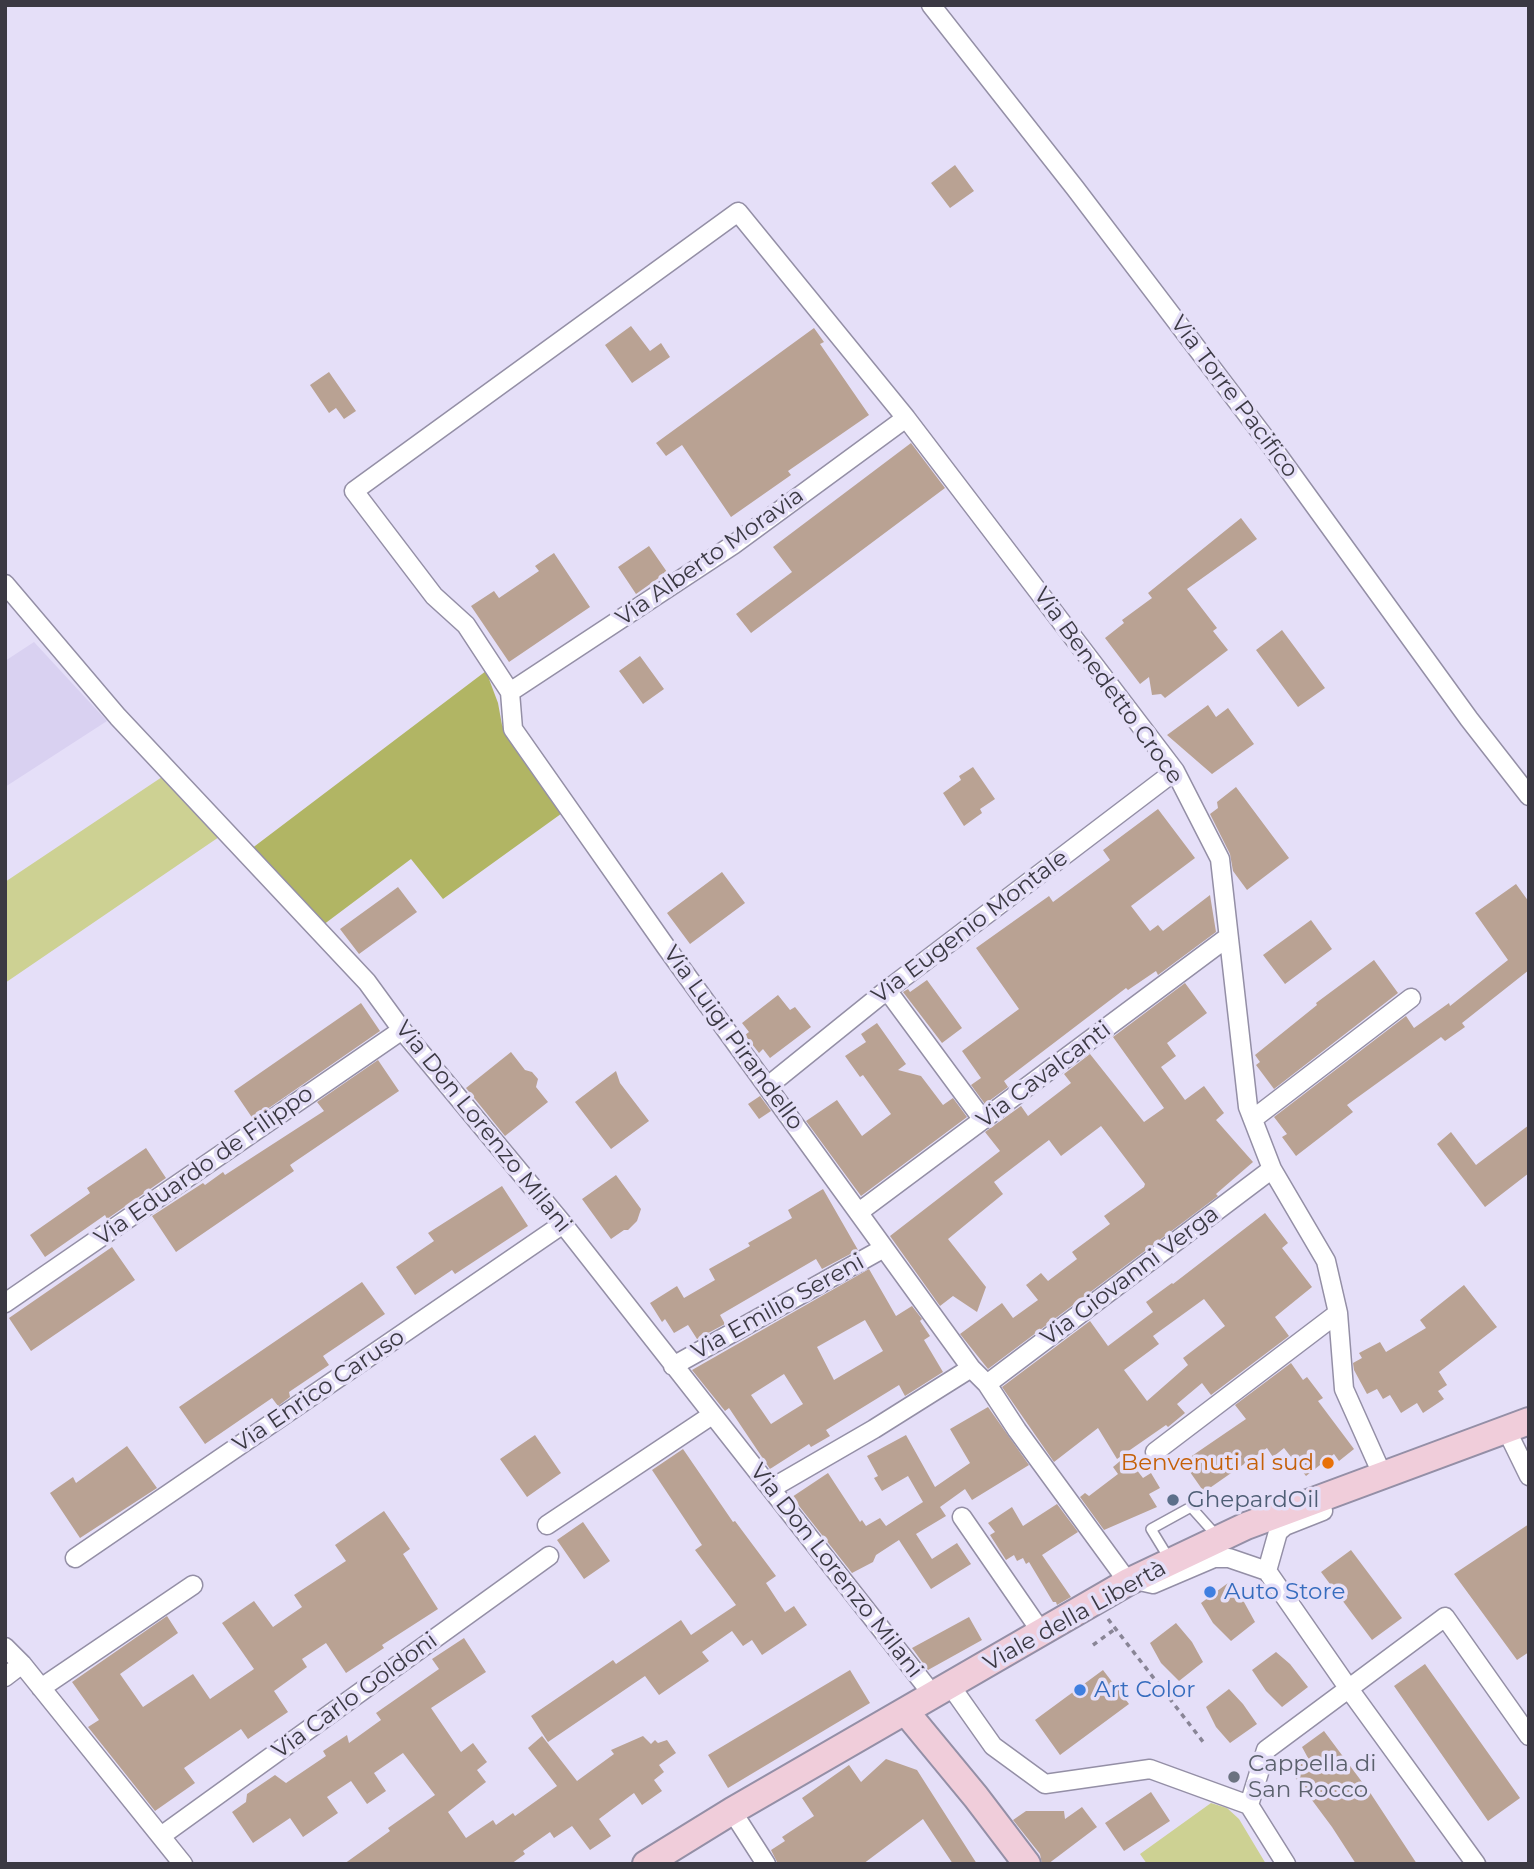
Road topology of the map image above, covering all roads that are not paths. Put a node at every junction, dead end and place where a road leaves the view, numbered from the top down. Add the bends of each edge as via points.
1 (931, 5) edge
2 (906, 418) junction
3 (354, 491) joint
4 (5, 584) edge
5 (510, 692) junction
6 (1175, 771) junction
7 (1529, 796) edge
8 (1228, 937) junction
9 (887, 990) junction
10 (1411, 998) dead end
11 (402, 1030) junction
12 (768, 1086) junction
13 (1253, 1119) junction
14 (983, 1120) junction
15 (1272, 1169) junction
16 (859, 1212) junction
17 (563, 1224) junction
18 (884, 1248) junction
19 (5, 1303) edge
20 (1338, 1313) junction
21 (673, 1366) junction
22 (971, 1368) junction
23 (987, 1384) junction
24 (712, 1415) junction
25 (1517, 1425) edge
26 (1155, 1452) dead end
27 (1382, 1474) junction
28 (1529, 1476) edge
29 (1356, 1485) junction
30 (772, 1488) junction
31 (962, 1517) dead end
32 (547, 1525) dead end
33 (1219, 1539) junction
34 (549, 1556) dead end
35 (75, 1558) dead end
36 (1171, 1562) junction
37 (1267, 1571) junction
38 (1130, 1581) junction
39 (193, 1585) dead end
40 (1042, 1633) junction
41 (5, 1647) edge
42 (22, 1664) junction
43 (5, 1677) edge
44 (41, 1688) junction
45 (1349, 1689) junction
46 (941, 1690) junction
47 (905, 1711) junction
48 (1529, 1736) edge
49 (1249, 1805) junction
50 (732, 1811) junction
51 (161, 1836) junction
52 (1023, 1862) edge
53 (183, 1864) edge
54 (646, 1864) edge
55 (766, 1864) edge
56 (1286, 1864) edge
57 (1476, 1864) edge

1 - 7 street, Via Torre Pacifico via 1267,440
2 - 3 street, Via Benedetto Croce via 738,212
2 - 5 street, Via Alberto Moravia via 733,545
2 - 6 street, Via Benedetto Croce
3 - 5 street, Via Luigi Pirandello via 434,596 466,625
4 - 11 street, Via Don Lorenzo Milani via 118,717 367,982
5 - 12 street, Via Luigi Pirandello via 513,729
6 - 8 street, Via Benedetto Croce via 1220,859
6 - 9 street, Via Eugenio Montale
8 - 13 street, Via Benedetto Croce
8 - 14 street, Via Cavalcanti
9 - 12 street, Via Eugenio Montale
9 - 14 street
10 - 13 street
11 - 17 street, Via Don Lorenzo Milani
11 - 19 street, Via Eduardo de Filippo
12 - 16 street, Via Luigi Pirandello
13 - 15 street, Via Benedetto Croce
14 - 16 street, Via Cavalcanti
15 - 20 street, Via Benedetto Croce via 1326,1261
15 - 23 street, Via Giovanni Verga
16 - 18 street, Via Luigi Pirandello
17 - 21 street, Via Don Lorenzo Milani
17 - 35 street, Via Enrico Caruso
18 - 21 street, Via Emilio Sereni
18 - 22 street, Via Luigi Pirandello
20 - 26 street
20 - 27 street, Via Benedetto Croce via 1344,1390
21 - 24 street, Via Don Lorenzo Milani
22 - 23 street, Via Luigi Pirandello
22 - 30 street
23 - 38 street, Via Luigi Pirandello
24 - 30 street, Via Don Lorenzo Milani
24 - 32 street
25 - 27 main road, Viale della Libertà
25 - 28 street
27 - 29 main road, Viale della Libertà
29 - 33 main road, Viale della Libertà
29 - 37 street via 1334,1506 1278,1532
30 - 46 street, Via Don Lorenzo Milani
31 - 40 street
33 - 36 main road, Viale della Libertà
33 - 36 lane via 1191,1507 1151,1529
34 - 51 street, Via Carlo Goldoni
36 - 38 main road, Viale della Libertà
37 - 38 street via 1214,1558 1153,1584
37 - 45 street
38 - 40 main road, Viale della Libertà
39 - 44 street
40 - 46 main road, Viale della Libertà
41 - 42 street
42 - 43 street
42 - 44 street
44 - 51 street
45 - 48 street via 1445,1617
45 - 49 street via 1266,1750
45 - 57 street
46 - 47 main road, Viale della Libertà
46 - 49 street, Via Don Lorenzo Milani via 967,1712 993,1746 1045,1784 1150,1769
47 - 50 main road, Viale della Libertà
47 - 52 main road
49 - 56 street
50 - 54 main road, Viale della Libertà
50 - 55 street
51 - 53 street

